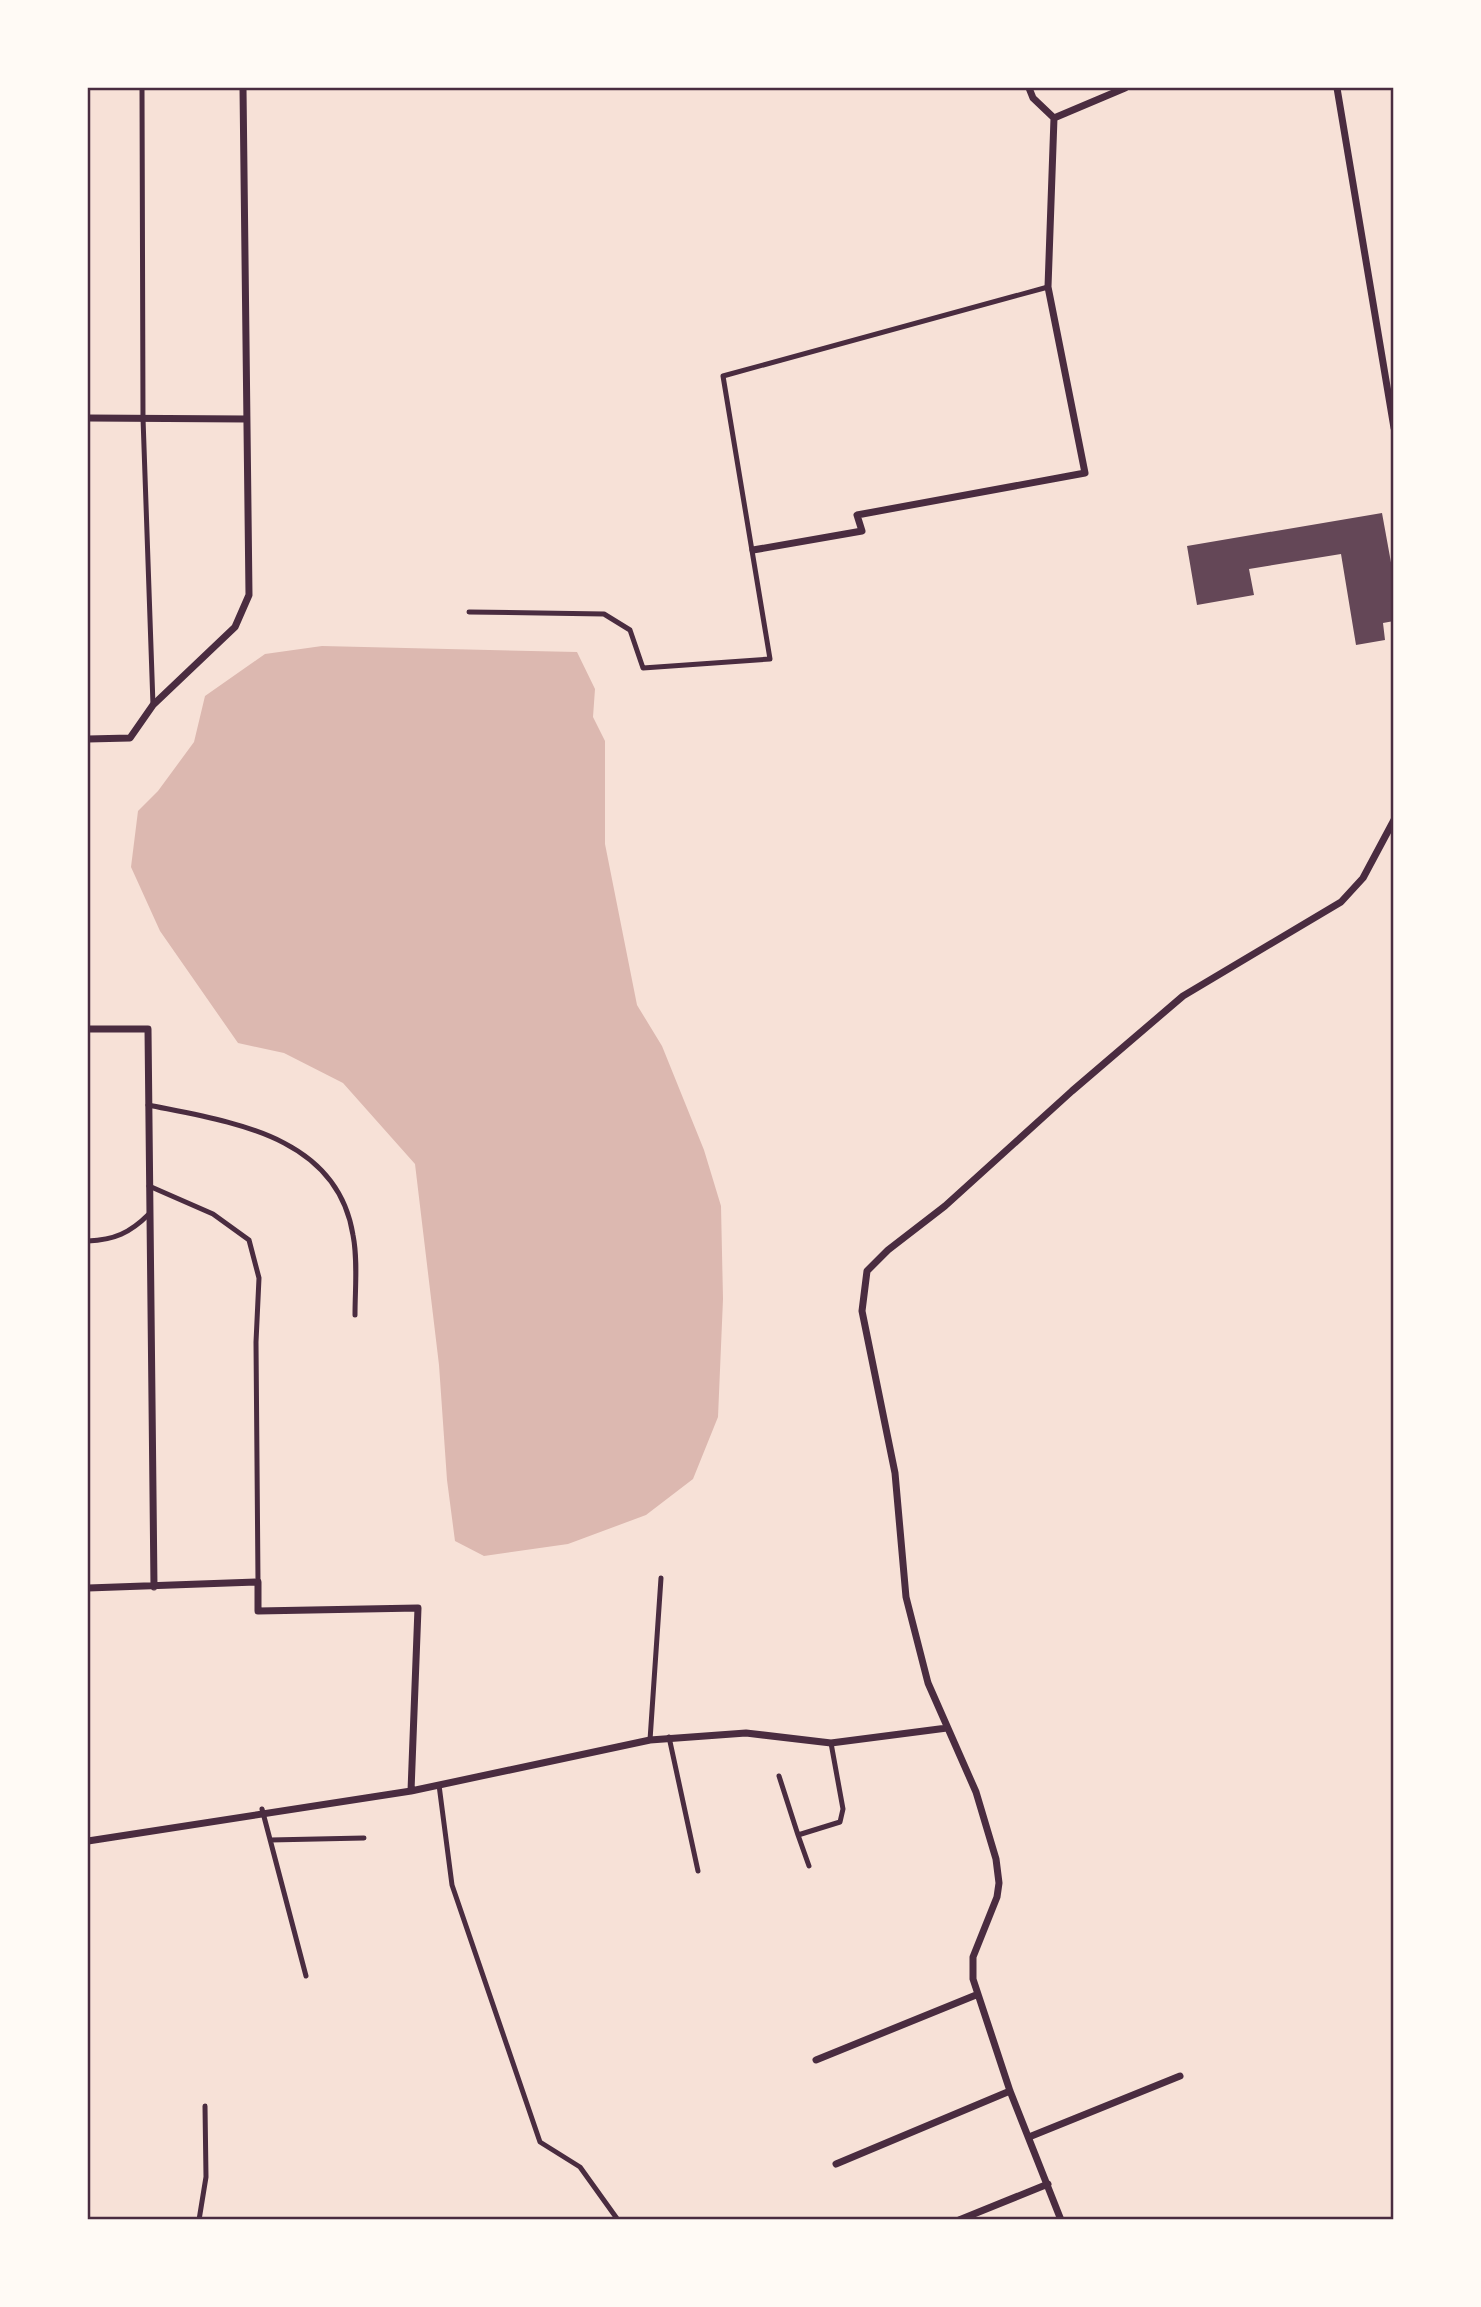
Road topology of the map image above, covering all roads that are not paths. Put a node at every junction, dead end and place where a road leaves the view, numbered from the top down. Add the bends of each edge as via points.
1 (142, 88) edge
2 (243, 88) edge
3 (1029, 88) edge
4 (1125, 88) edge
5 (1337, 88) edge
6 (1054, 118) junction
7 (1048, 287) junction
8 (88, 418) edge
9 (143, 418) junction
10 (246, 419) junction
11 (1394, 428) edge
12 (753, 550) junction
13 (469, 612) dead end
14 (153, 705) junction
15 (88, 739) edge
16 (1394, 820) edge
17 (88, 1029) edge
18 (148, 1105) junction
19 (149, 1186) junction
20 (149, 1214) junction
21 (88, 1241) edge
22 (355, 1315) dead end
23 (662, 1578) dead end
24 (258, 1582) junction
25 (154, 1587) junction
26 (88, 1588) edge
27 (947, 1728) junction
28 (669, 1737) junction
29 (650, 1740) junction
30 (831, 1743) junction
31 (779, 1776) dead end
32 (439, 1785) junction
33 (411, 1791) junction
34 (263, 1811) junction
35 (798, 1835) junction
36 (364, 1838) dead end
37 (270, 1840) junction
38 (88, 1841) edge
39 (809, 1866) dead end
40 (698, 1871) dead end
41 (306, 1976) dead end
42 (976, 1995) junction
43 (816, 2060) dead end
44 (1180, 2076) dead end
45 (1010, 2091) junction
46 (205, 2106) dead end
47 (1029, 2137) junction
48 (836, 2164) dead end
49 (1048, 2183) junction
50 (199, 2220) edge
51 (618, 2220) edge
52 (959, 2220) edge
53 (1061, 2220) edge

1 - 9 lane
2 - 10 street
3 - 6 street
4 - 6 street
5 - 11 street
6 - 7 street
7 - 12 lane via 723,376
7 - 12 street via 1085,473 857,515 862,531
8 - 9 street
9 - 10 street
9 - 14 lane
10 - 14 street via 249,596 235,627
12 - 13 lane via 770,659 643,668 630,630 604,614
14 - 15 street via 131,738
16 - 27 street via 1363,878 1341,902 1183,996 867,1270 862,1311 895,1473 906,1597 928,1683
17 - 18 street via 148,1029
18 - 19 street
18 - 22 lane via 238,1124 306,1154 335,1182 353,1235
19 - 20 street
19 - 24 lane via 213,1214 249,1240 259,1278
20 - 21 lane via 131,1232
20 - 25 street
23 - 29 lane
24 - 25 street
24 - 33 street via 258,1611 418,1608
25 - 26 street
27 - 30 street
27 - 42 street via 976,1792 999,1883 973,1957
28 - 29 street
28 - 30 street via 747,1733
28 - 40 lane
29 - 32 street
30 - 35 lane via 843,1816 832,1827
31 - 35 lane
32 - 33 street
32 - 51 lane via 452,1885 540,2142 580,2167
33 - 34 street
34 - 37 lane
34 - 38 street
35 - 39 lane
36 - 37 lane
37 - 41 lane
42 - 43 street
42 - 45 street
44 - 47 street
45 - 47 street
45 - 48 street
46 - 50 lane via 206,2177
47 - 49 street
49 - 52 street
49 - 53 street

